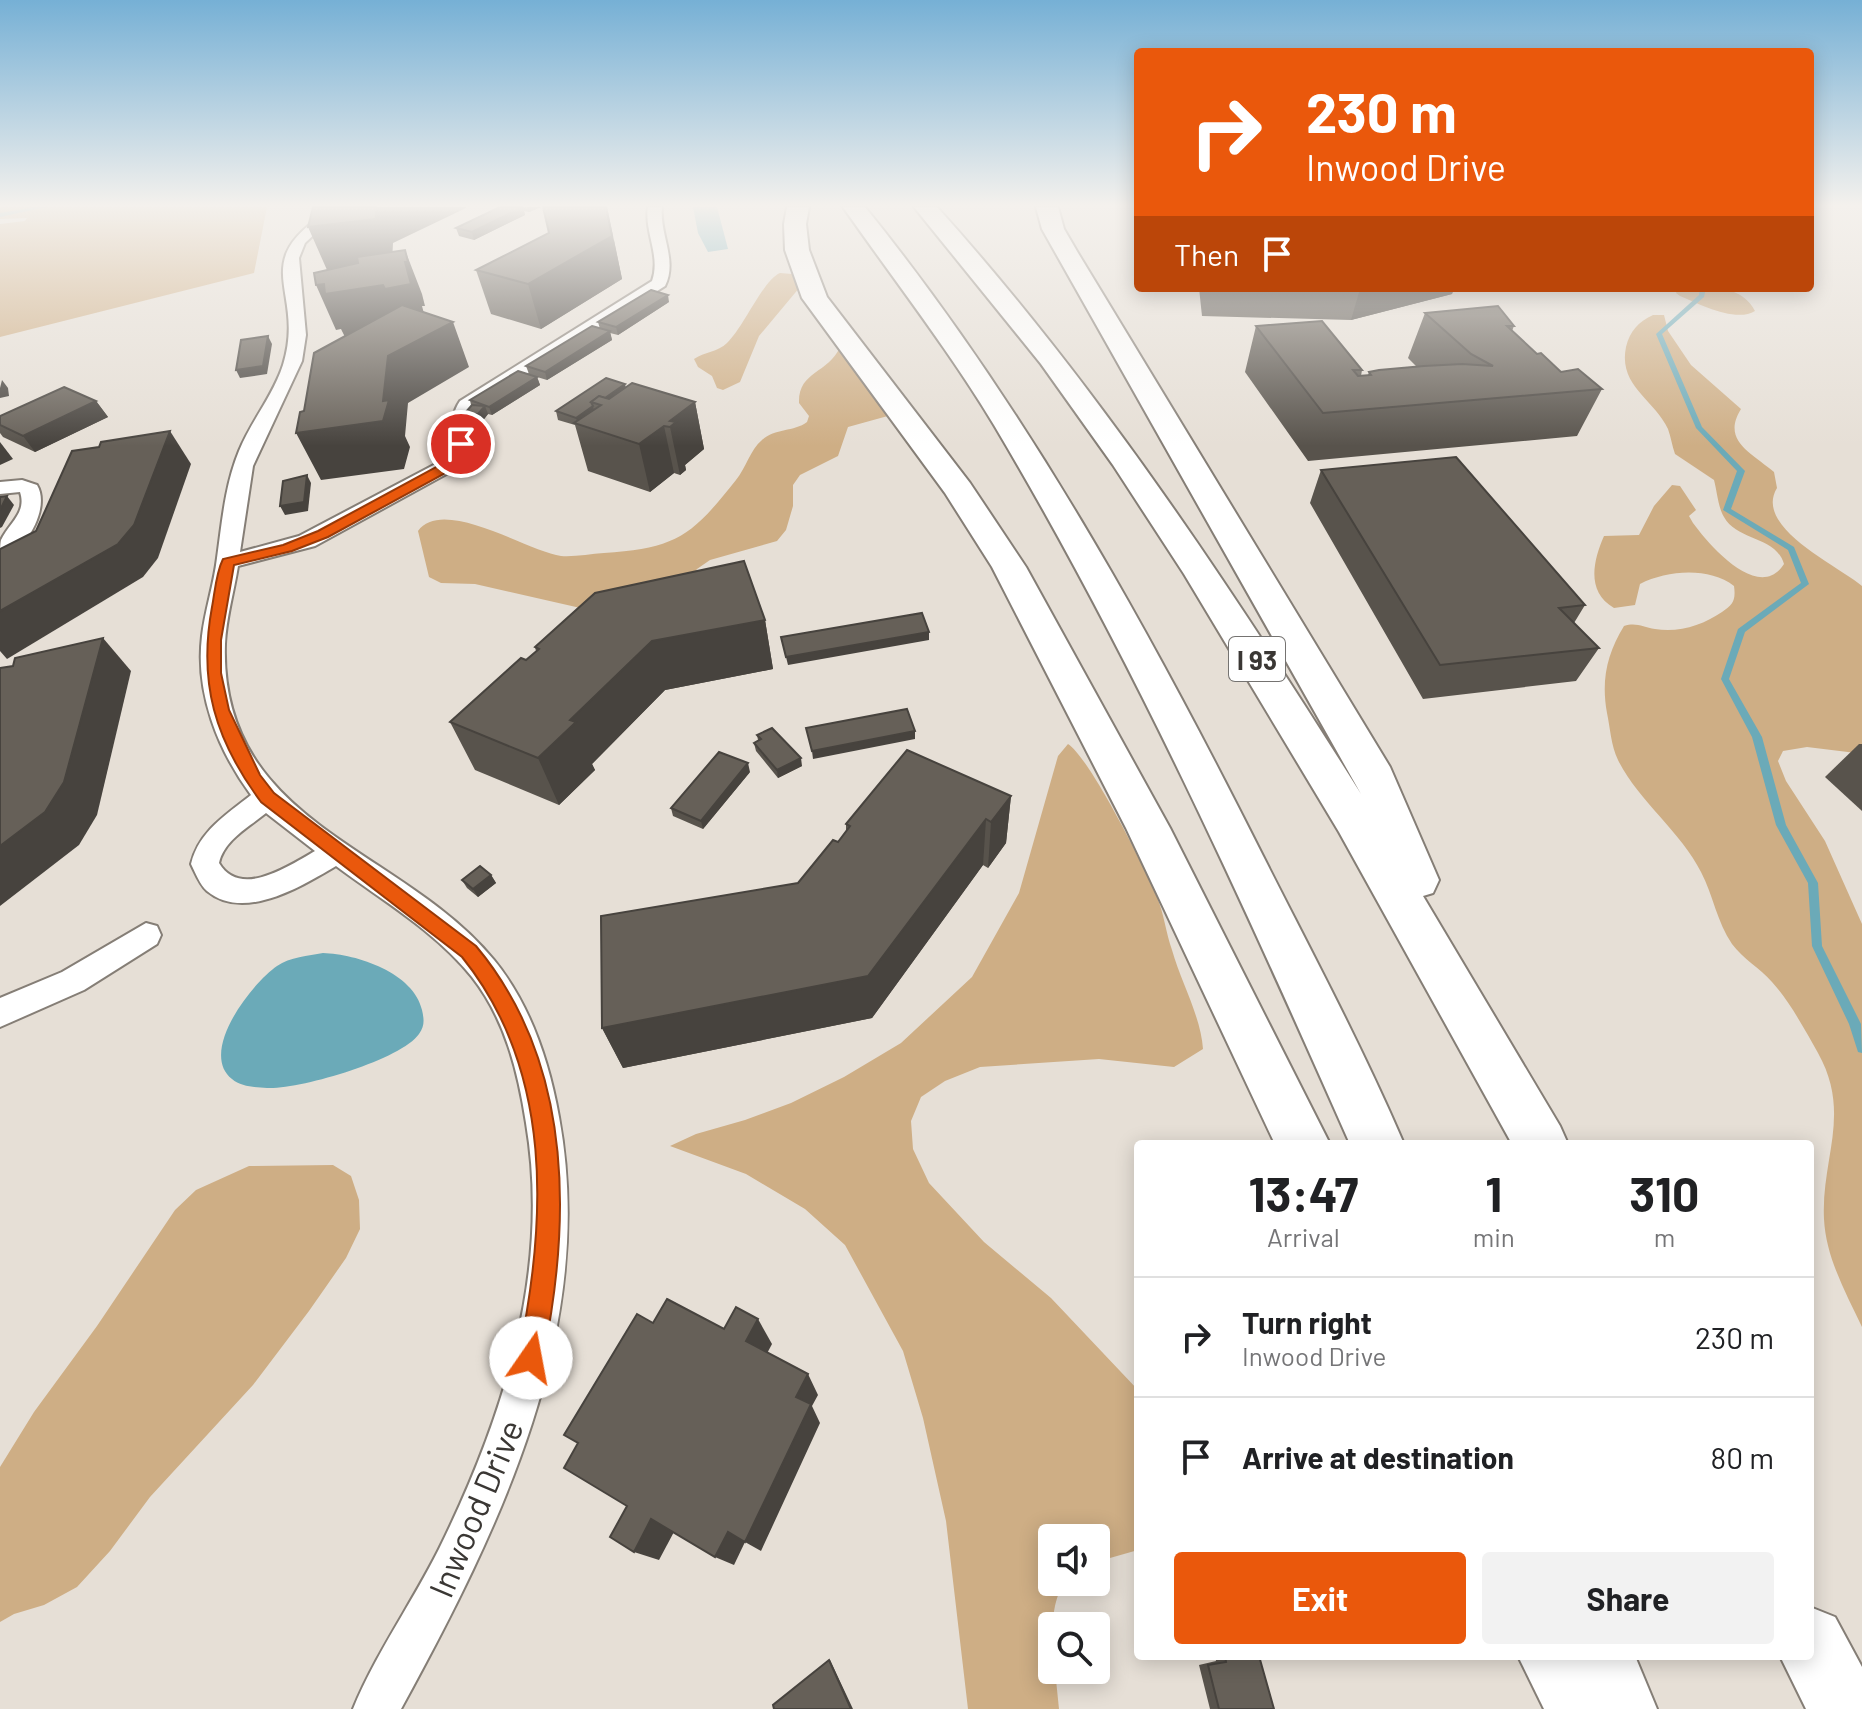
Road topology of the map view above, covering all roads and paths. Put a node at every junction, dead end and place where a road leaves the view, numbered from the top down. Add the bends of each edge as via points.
1 (289, 287) edge
2 (653, 287) edge
3 (811, 287) edge
4 (915, 287) edge
5 (992, 287) edge
6 (1086, 287) edge
7 (0, 488) edge
8 (0, 553) edge
9 (228, 562) junction
10 (267, 797) junction
11 (337, 852) junction
12 (146, 935) dead end
13 (0, 1013) edge
14 (1480, 1034) junction
15 (1301, 1140) edge
16 (1375, 1140) edge
17 (1539, 1140) edge
18 (1814, 1650) edge
19 (1556, 1660) edge
20 (1601, 1660) edge
21 (376, 1709) edge
22 (1583, 1709) edge
23 (1621, 1709) edge
24 (1845, 1709) edge

1 - 9 street, Inwood Drive via 297,345 244,464
2 - 9 street via 466,405 459,418 461,450 454,462 307,541
3 - 15 highway via 984,527 1036,613 1142,814
4 - 16 highway via 1088,560 1228,829
5 - 14 highway, I 93 via 1148,492 1308,741
6 - 14 highway via 1375,778
7 - 8 street via 22,486 33,496 18,534
9 - 10 street, Inwood Drive via 213,640 215,689 231,736
10 - 11 street, Inwood Drive
10 - 11 street via 213,842 205,864 213,878 233,890 258,890
11 - 21 street, Inwood Drive via 441,928 492,979 529,1055 543,1111 550,1182 545,1290 515,1420 461,1553
12 - 13 street via 73,981
14 - 17 highway, I 93
18 - 24 highway
19 - 22 highway
20 - 23 highway

